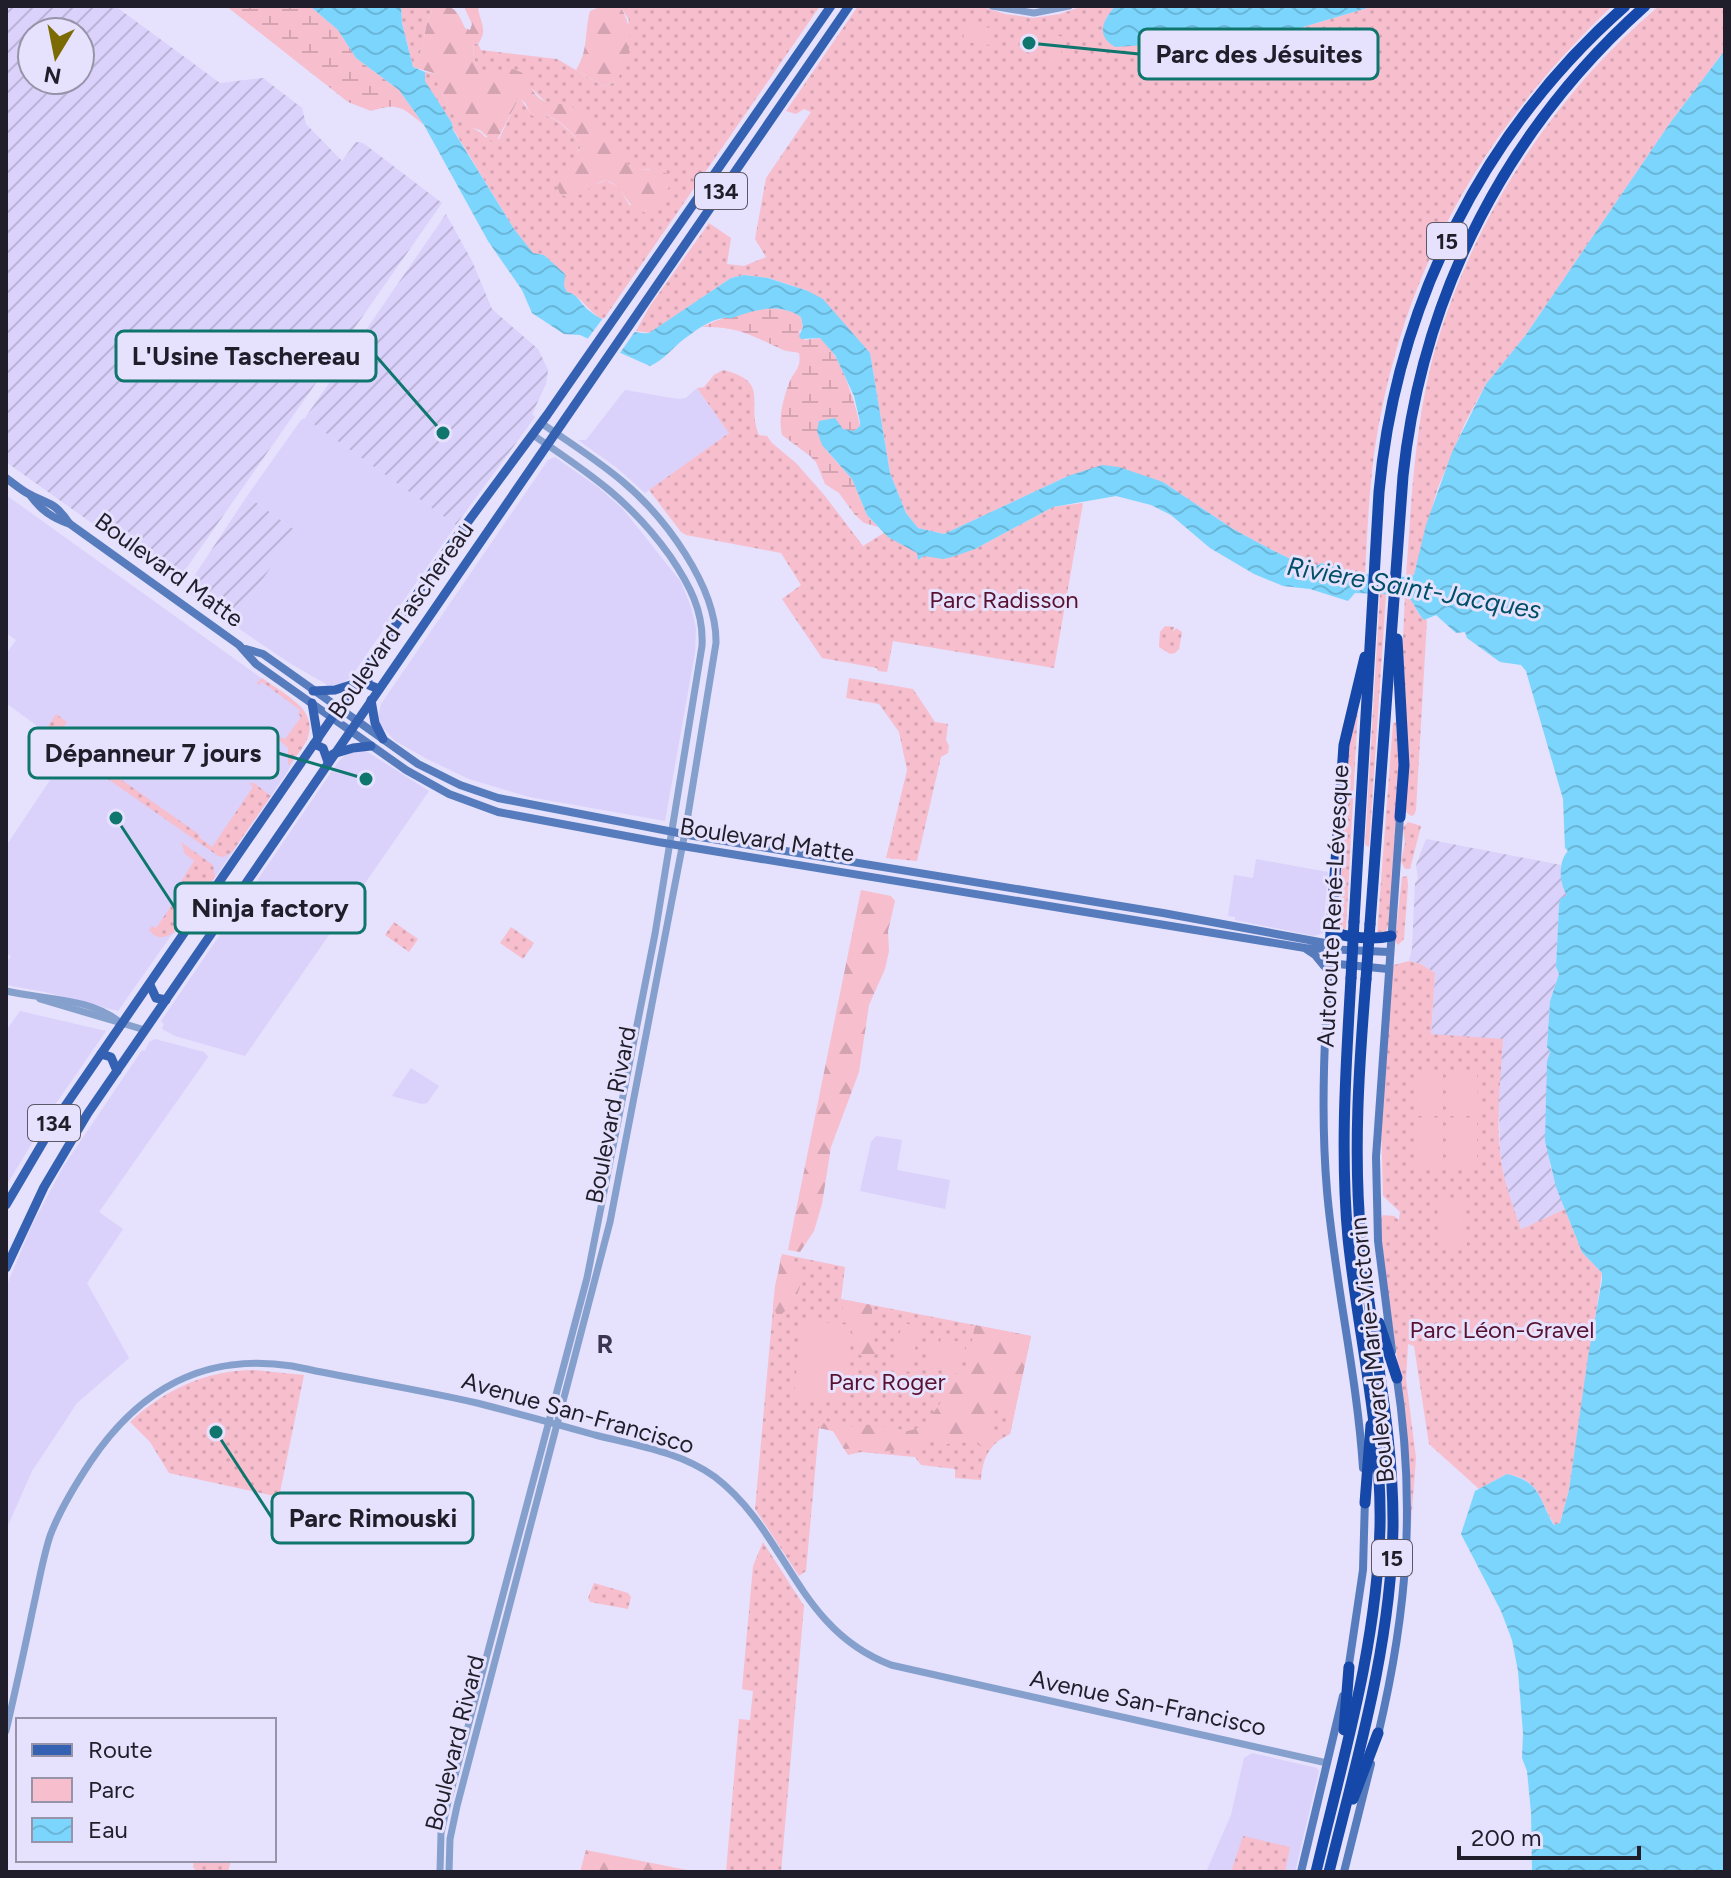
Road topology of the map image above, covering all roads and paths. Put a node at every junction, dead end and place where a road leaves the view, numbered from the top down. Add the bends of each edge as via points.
1 (831, 6) edge
2 (849, 6) edge
3 (992, 6) edge
4 (1069, 6) edge
5 (1625, 6) edge
6 (1645, 6) edge
7 (541, 423) junction
8 (554, 432) junction
9 (533, 435) junction
10 (546, 444) junction
11 (6, 478) edge
12 (1394, 594) junction
13 (1370, 637) junction
14 (245, 649) junction
15 (365, 671) junction
16 (357, 683) junction
17 (379, 689) junction
18 (313, 691) junction
19 (371, 700) junction
20 (312, 703) junction
21 (336, 714) junction
22 (356, 721) junction
23 (350, 730) junction
24 (383, 739) junction
25 (316, 742) junction
26 (371, 746) junction
27 (331, 758) junction
28 (1400, 817) joint
29 (672, 831) junction
30 (685, 834) junction
31 (671, 844) junction
32 (682, 846) junction
33 (1331, 931) junction
34 (1391, 936) junction
35 (1305, 948) junction
36 (1330, 948) junction
37 (1389, 952) junction
38 (1329, 969) junction
39 (1388, 969) junction
40 (150, 985) junction
41 (6, 991) edge
42 (166, 1000) junction
43 (122, 1024) junction
44 (145, 1030) junction
45 (101, 1054) junction
46 (117, 1071) junction
47 (6, 1205) edge
48 (6, 1268) edge
49 (1366, 1276) junction
50 (1397, 1378) junction
51 (1373, 1408) junction
52 (549, 1422) junction
53 (558, 1425) junction
54 (1365, 1503) junction
55 (1349, 1667) junction
56 (6, 1731) edge
57 (1378, 1733) junction
58 (1327, 1763) junction
59 (1342, 1763) junction
60 (1338, 1836) junction
61 (440, 1872) edge
62 (449, 1872) edge
63 (1301, 1872) edge
64 (1316, 1872) edge
65 (1329, 1872) edge
66 (1344, 1872) edge

1 - 7 main road, Boulevard Taschereau / 134
2 - 8 main road, Boulevard Taschereau / 134
3 - 4 street via 1034,13
5 - 13 highway, Autoroute René-Lévesque / 15 via 1576,53 1517,124 1477,184 1440,255 1395,391 1381,473
6 - 12 highway, Autoroute René-Lévesque / 15 via 1583,67 1536,125 1492,194 1457,266 1414,404
7 - 8 street, Boulevard Rivard
7 - 9 main road, Boulevard Taschereau / 134
8 - 10 main road, Boulevard Taschereau / 134
8 - 30 street, Boulevard Rivard via 642,500 694,568 710,602 715,649
9 - 10 street, Boulevard Rivard
9 - 15 main road, Boulevard Taschereau / 134
10 - 17 main road, Boulevard Taschereau / 134
10 - 29 street, Boulevard Rivard via 627,504 696,600 702,646
11 - 14 main road, Boulevard Matte via 39,508 70,524
12 - 28 highway via 1404,765
12 - 49 highway, Autoroute René-Lévesque / 15, bridge via 1356,1149
13 - 33 highway via 1344,745
13 - 51 highway, Autoroute René-Lévesque / 15, bridge via 1344,1112 1351,1265
14 - 18 main road, Boulevard Matte via 263,654
14 - 20 main road, Boulevard Matte via 256,664
15 - 16 main road, Boulevard Taschereau / 134
15 - 17 main road via 369,685
16 - 18 main road
16 - 21 main road, Boulevard Taschereau / 134
17 - 19 main road, Boulevard Taschereau / 134
18 - 21 main road, Boulevard Matte
19 - 22 main road, Boulevard Taschereau / 134
19 - 24 main road
20 - 21 main road, Boulevard Matte
20 - 25 main road
21 - 22 main road, Boulevard Matte
21 - 23 main road, Boulevard Matte
21 - 25 main road, Boulevard Taschereau / 134
22 - 23 main road, Boulevard Taschereau / 134
22 - 24 main road, Boulevard Matte
23 - 26 main road, Boulevard Matte
23 - 27 main road, Boulevard Taschereau / 134
24 - 29 main road, Boulevard Matte via 429,770 485,794
25 - 27 main road
25 - 40 main road, Boulevard Taschereau / 134
26 - 27 main road
26 - 31 main road, Boulevard Matte via 433,786 485,807
27 - 42 main road, Boulevard Taschereau / 134
28 - 34 main road, Boulevard Marie-Victorin
29 - 30 main road, Boulevard Matte
29 - 31 street, Boulevard Rivard
30 - 32 street, Boulevard Rivard
30 - 36 main road, Boulevard Matte via 1195,918
31 - 32 main road, Boulevard Matte
31 - 52 street, Boulevard Rivard via 600,1219
32 - 35 main road, Boulevard Matte
32 - 53 street, Boulevard Rivard via 610,1222
33 - 34 highway
33 - 36 highway
34 - 37 main road, Boulevard Marie-Victorin
35 - 36 main road, Boulevard Matte
35 - 38 main road
36 - 37 main road, Boulevard Matte
36 - 38 main road, Boulevard Marie-Victorin
37 - 39 main road, Boulevard Marie-Victorin
38 - 39 main road via 1338,964
38 - 54 main road, Boulevard Marie-Victorin via 1323,1090 1326,1179
39 - 50 main road, Boulevard Marie-Victorin via 1376,1219
40 - 42 main road via 156,998
40 - 43 main road, Boulevard Taschereau / 134
41 - 43 street via 58,999 109,1014
42 - 44 main road, Boulevard Taschereau / 134
43 - 44 street
43 - 45 main road, Boulevard Taschereau / 134
44 - 46 main road, Boulevard Taschereau / 134
45 - 46 main road via 111,1057
45 - 47 main road, Boulevard Taschereau / 134
46 - 48 main road, Boulevard Taschereau / 134 via 44,1187
49 - 50 highway
49 - 60 highway, Autoroute René-Lévesque / 15 via 1390,1444 1392,1548 1378,1665
50 - 57 main road, Boulevard Marie-Victorin via 1408,1482 1406,1567 1395,1661
51 - 54 highway
51 - 59 highway, Autoroute René-Lévesque / 15 via 1380,1493 1377,1577 1367,1658
52 - 53 street, Avenue San-Francisco
52 - 56 street, Avenue San-Francisco via 271,1364 213,1368 163,1388 110,1433 58,1516
52 - 61 street, Boulevard Rivard via 445,1813
53 - 58 street, Avenue San-Francisco via 668,1454 709,1473 749,1510 826,1623 884,1663
53 - 62 street, Boulevard Rivard via 457,1806
54 - 55 main road, Boulevard Marie-Victorin via 1362,1581
55 - 58 main road, Boulevard Marie-Victorin
55 - 59 highway
57 - 60 highway
57 - 66 main road, Boulevard Marie-Victorin
58 - 63 main road, Boulevard Marie-Victorin
59 - 64 highway, Autoroute René-Lévesque / 15
60 - 65 highway, Autoroute René-Lévesque / 15

